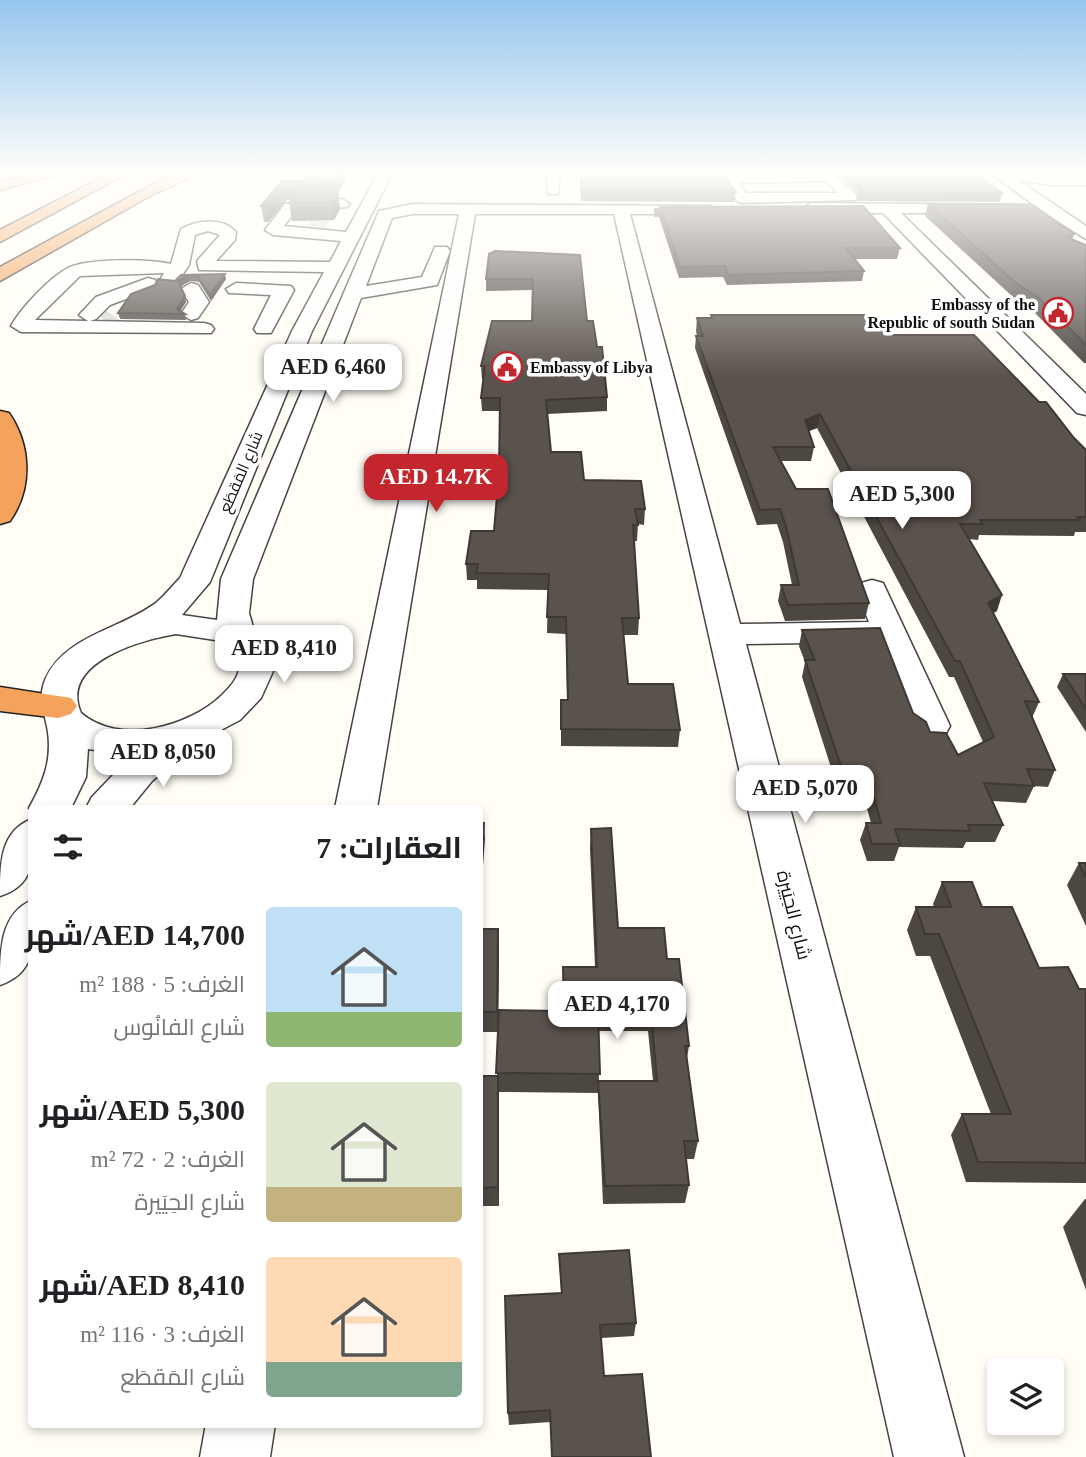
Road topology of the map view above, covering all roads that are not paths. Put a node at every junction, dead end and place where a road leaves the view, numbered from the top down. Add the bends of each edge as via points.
1 (36, 240) edge
2 (63, 240) edge
3 (184, 240) edge
4 (225, 240) edge
5 (325, 240) edge
6 (354, 240) tunnel mouth
7 (375, 240) edge
8 (454, 240) edge
9 (639, 240) edge
10 (919, 240) edge
11 (450, 250) junction
12 (341, 252) junction
13 (278, 253) dead end
14 (0, 260) edge
15 (260, 267) junction
16 (409, 271) junction
17 (0, 275) edge
18 (244, 289) junction
19 (353, 294) junction
20 (154, 304) junction
21 (264, 329) junction
22 (302, 331) junction
23 (1086, 408) edge
24 (0, 418) edge
25 (0, 515) edge
26 (872, 590) dead end
27 (890, 632) junction
28 (125, 634) junction
29 (725, 634) junction
30 (239, 636) junction
31 (0, 699) edge
32 (62, 713) junction
33 (931, 726) edge
34 (185, 734) junction
35 (52, 805) edge
36 (110, 805) edge
37 (357, 805) edge
38 (28, 840) edge
39 (0, 878) edge
40 (28, 925) edge
41 (0, 965) edge
42 (240, 1428) edge
43 (235, 1457) edge
44 (929, 1457) edge

1 - 14 highway
2 - 17 highway
3 - 20 street
4 - 15 street via 203,264
5 - 12 street
6 - 12 street, شارع المَقطَع
7 - 19 street, شارع المَقطَع
8 - 11 street
9 - 29 street, شارع الحِيَيرة
10 - 23 street
11 - 16 street
11 - 16 street via 432,280
11 - 37 street
12 - 13 street
12 - 15 street
12 - 22 street, شارع المَقطَع
15 - 18 street
16 - 19 street
18 - 20 street
18 - 21 street via 284,290
19 - 30 street, شارع المَقطَع via 237,579 232,613
20 - 20 street via 84,268 29,312 20,326
20 - 21 street via 234,329
21 - 22 street
22 - 28 street, شارع المَقطَع via 194,582 169,609
24 - 25 highway via 10,434 15,462 10,496
26 - 27 street
27 - 29 street
27 - 33 street
28 - 30 street via 200,624
28 - 32 street via 92,651 68,673 59,690
29 - 44 street, شارع الحِيَيرة
30 - 34 street via 257,662 248,694 222,717
31 - 32 highway
32 - 34 street via 80,732 101,740 127,743
32 - 35 street via 69,764
34 - 36 street via 138,771
38 - 39 street
40 - 41 street
42 - 43 street

